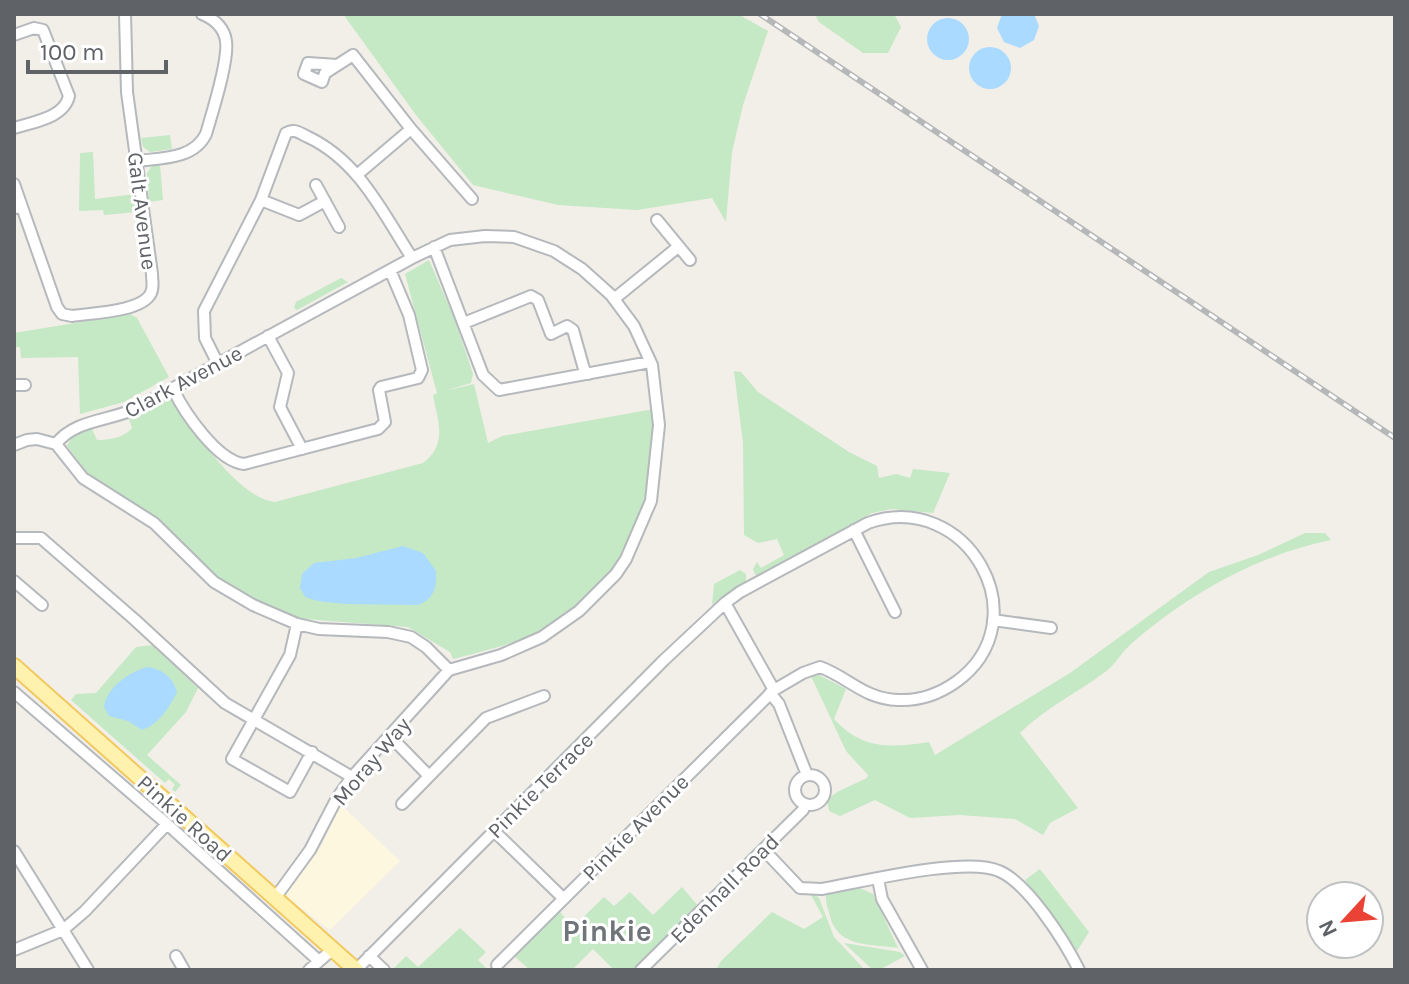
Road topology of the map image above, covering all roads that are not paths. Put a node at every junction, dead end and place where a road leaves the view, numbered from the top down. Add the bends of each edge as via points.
1 (125, 14) edge
2 (202, 14) edge
3 (14, 35) edge
4 (337, 65) dead end
5 (14, 128) edge
6 (411, 129) junction
7 (138, 161) junction
8 (358, 174) junction
9 (14, 184) edge
10 (316, 185) dead end
11 (472, 199) dead end
12 (261, 200) junction
13 (325, 201) junction
14 (18, 207) edge
15 (657, 220) dead end
16 (339, 227) dead end
17 (434, 247) junction
18 (678, 247) junction
19 (412, 258) junction
20 (690, 260) dead end
21 (390, 270) junction
22 (614, 299) junction
23 (464, 323) junction
24 (268, 336) junction
25 (650, 362) junction
26 (218, 364) junction
27 (588, 374) junction
28 (173, 389) junction
29 (56, 444) junction
30 (14, 445) edge
31 (302, 449) junction
32 (854, 530) junction
33 (15, 540) edge
34 (14, 581) edge
35 (725, 603) junction
36 (42, 605) dead end
37 (895, 612) dead end
38 (993, 620) junction
39 (297, 624) junction
40 (1051, 628) dead end
41 (14, 666) edge
42 (449, 670) junction
43 (40, 689) junction
44 (14, 692) edge
45 (772, 692) junction
46 (544, 696) dead end
47 (27, 703) junction
48 (253, 719) junction
49 (390, 736) junction
50 (312, 752) junction
51 (807, 775) junction
52 (429, 776) junction
53 (352, 777) junction
54 (402, 804) dead end
55 (805, 804) junction
56 (167, 824) junction
57 (494, 831) junction
58 (764, 850) junction
59 (14, 851) edge
60 (878, 879) junction
61 (275, 898) junction
62 (563, 898) junction
63 (63, 930) junction
64 (333, 949) junction
65 (14, 950) edge
66 (176, 956) dead end
67 (369, 956) junction
68 (319, 961) junction
69 (497, 965) dead end
70 (88, 970) edge
71 (184, 970) edge
72 (309, 970) edge
73 (356, 970) edge
74 (384, 970) edge
75 (641, 970) edge
76 (922, 970) edge
77 (1079, 970) edge

1 - 7 street, Galt Avenue via 127,92
2 - 7 street via 218,24 226,42 206,134 185,154
3 - 5 street via 43,30 69,96 58,113
4 - 6 street via 358,57
6 - 8 street
6 - 11 street
7 - 14 street, Galt Avenue via 153,288 135,306 62,314
8 - 12 street via 319,142 289,130
8 - 19 street
9 - 14 street
10 - 13 street
12 - 13 street via 299,215
12 - 26 street via 204,311 205,338
13 - 16 street
15 - 18 street
17 - 19 street, Clark Avenue
17 - 22 street, Clark Avenue via 450,240 514,237 554,251
17 - 23 street
18 - 20 street
18 - 22 street
19 - 21 street, Clark Avenue
21 - 24 street, Clark Avenue
21 - 31 street via 415,335 421,375 381,387 383,427
22 - 25 street, Clark Avenue
23 - 27 street via 483,375 499,390
23 - 27 street via 531,296 538,300 551,334 567,326 573,330
24 - 26 street, Clark Avenue
24 - 31 street, Clark Avenue via 288,373 280,407
25 - 27 street
25 - 42 street, Clark Avenue via 659,418 656,465 651,501 626,559 595,596 542,637
26 - 28 street, Clark Avenue
28 - 29 street, Clark Avenue via 127,413 72,428
28 - 31 street via 228,460 244,464
29 - 30 street via 37,439
29 - 39 street via 83,478 154,523 214,582
32 - 35 street, Pinkie Terrace
32 - 37 street
32 - 38 street, Pinkie Terrace via 900,516 949,529 983,568 993,598
33 - 48 street via 41,538 225,703
34 - 36 street
35 - 45 street
35 - 57 street, Pinkie Terrace
38 - 40 street
38 - 45 street, Pinkie Avenue via 977,662 953,684 925,697 884,698 820,667
39 - 42 street via 411,637
39 - 48 street via 290,655
41 - 43 main road, Pinkie Road
42 - 49 street, Moray Way
43 - 47 street
43 - 61 main road, Pinkie Road
44 - 47 street, Pinkie Road
45 - 51 street
45 - 62 street, Pinkie Avenue
46 - 52 street via 486,718
47 - 56 street, Pinkie Road
48 - 50 street
48 - 50 street via 232,759 290,792
49 - 52 street
49 - 53 street, Moray Way
50 - 53 street
51 - 55 street via 795,789
51 - 55 street, Edenhall Road via 820,778 826,791 819,803
52 - 54 street
53 - 61 street, Moray Way
55 - 58 street, Edenhall Road
56 - 63 street
56 - 68 street, Pinkie Road
57 - 62 street
57 - 67 street, Pinkie Terrace
58 - 60 street via 800,888
58 - 75 street, Edenhall Road
59 - 63 street
60 - 76 street via 882,899
60 - 77 street via 954,866 997,870 1023,888
61 - 64 main road, Pinkie Road
62 - 69 street, Pinkie Avenue
63 - 65 street
63 - 70 street
64 - 68 street
64 - 73 main road, Pinkie Road
66 - 71 street
67 - 73 street, Pinkie Terrace
67 - 74 street
68 - 72 street

